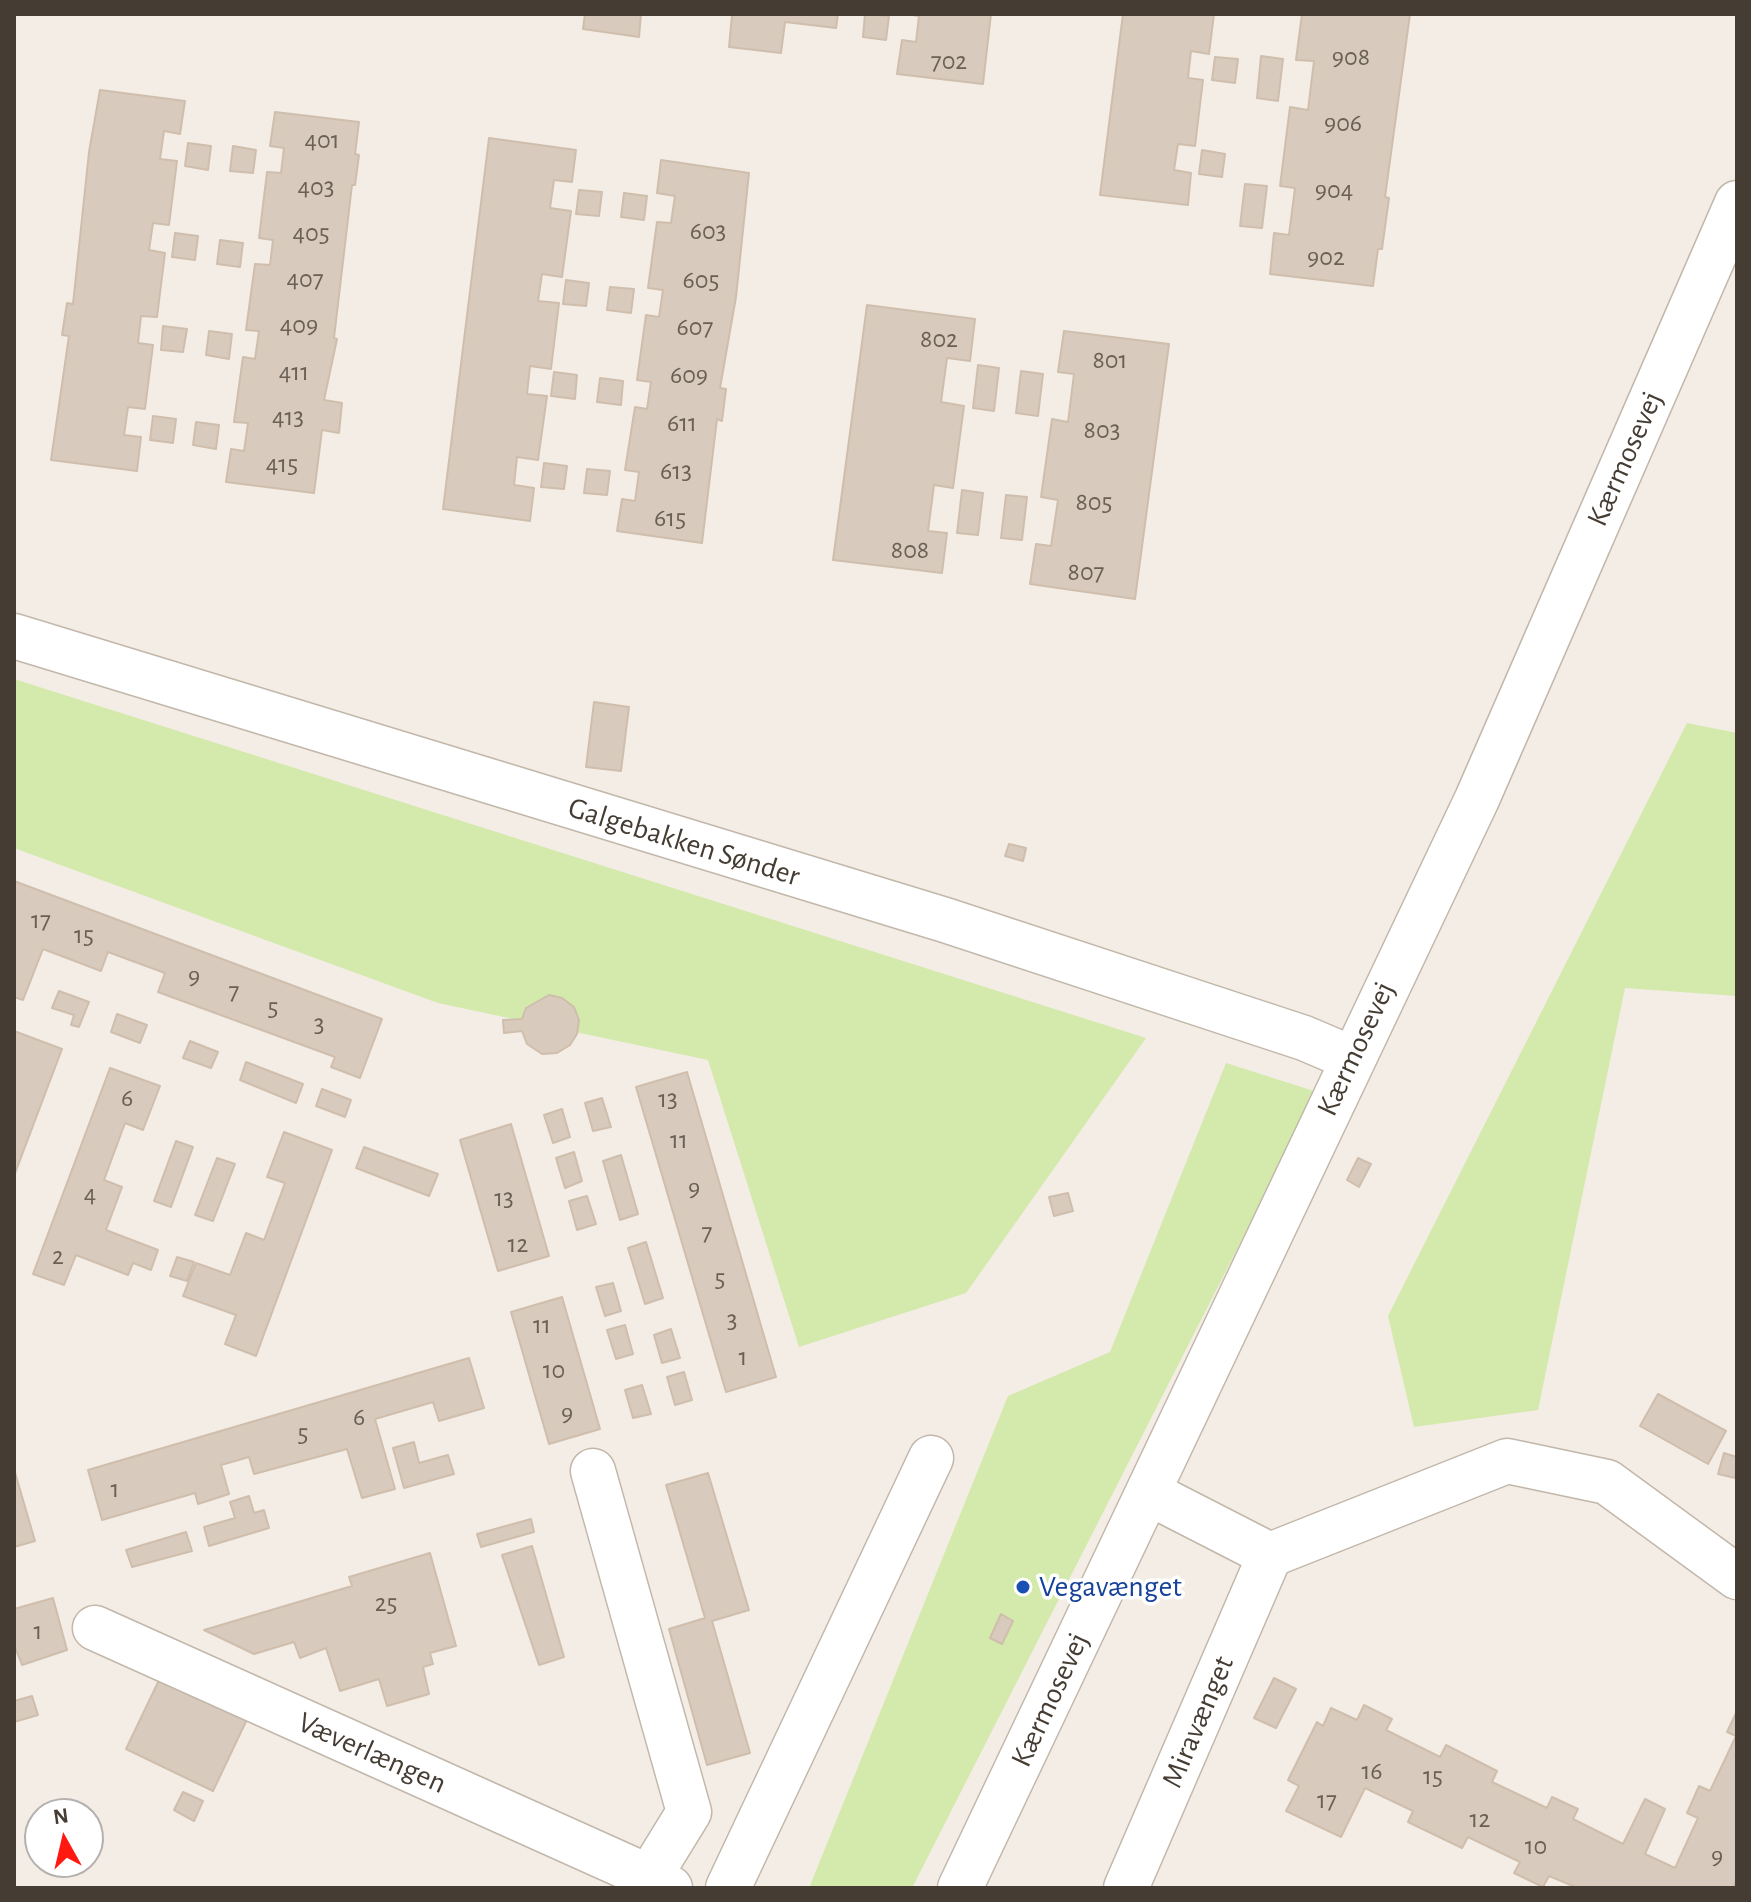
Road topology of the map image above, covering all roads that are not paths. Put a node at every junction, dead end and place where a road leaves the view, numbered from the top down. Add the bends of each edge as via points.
1 (1737, 203) edge
2 (14, 636) edge
3 (1351, 1058) junction
4 (931, 1458) dead end
5 (593, 1471) dead end
6 (1149, 1493) junction
7 (1270, 1555) junction
8 (1737, 1577) edge
9 (95, 1628) dead end
10 (660, 1882) edge
11 (728, 1888) edge
12 (960, 1888) edge
13 (1126, 1888) edge

1 - 3 street, Kærmosevej via 1477,799
2 - 3 street, Galgebakken Sønder via 945,920
3 - 6 street, Kærmosevej
4 - 11 street
5 - 10 street, Væverlængen via 689,1812
6 - 7 street
6 - 12 street, Kærmosevej
7 - 8 street via 1507,1461 1607,1482
7 - 13 street, Miravænget
9 - 10 street, Væverlængen

